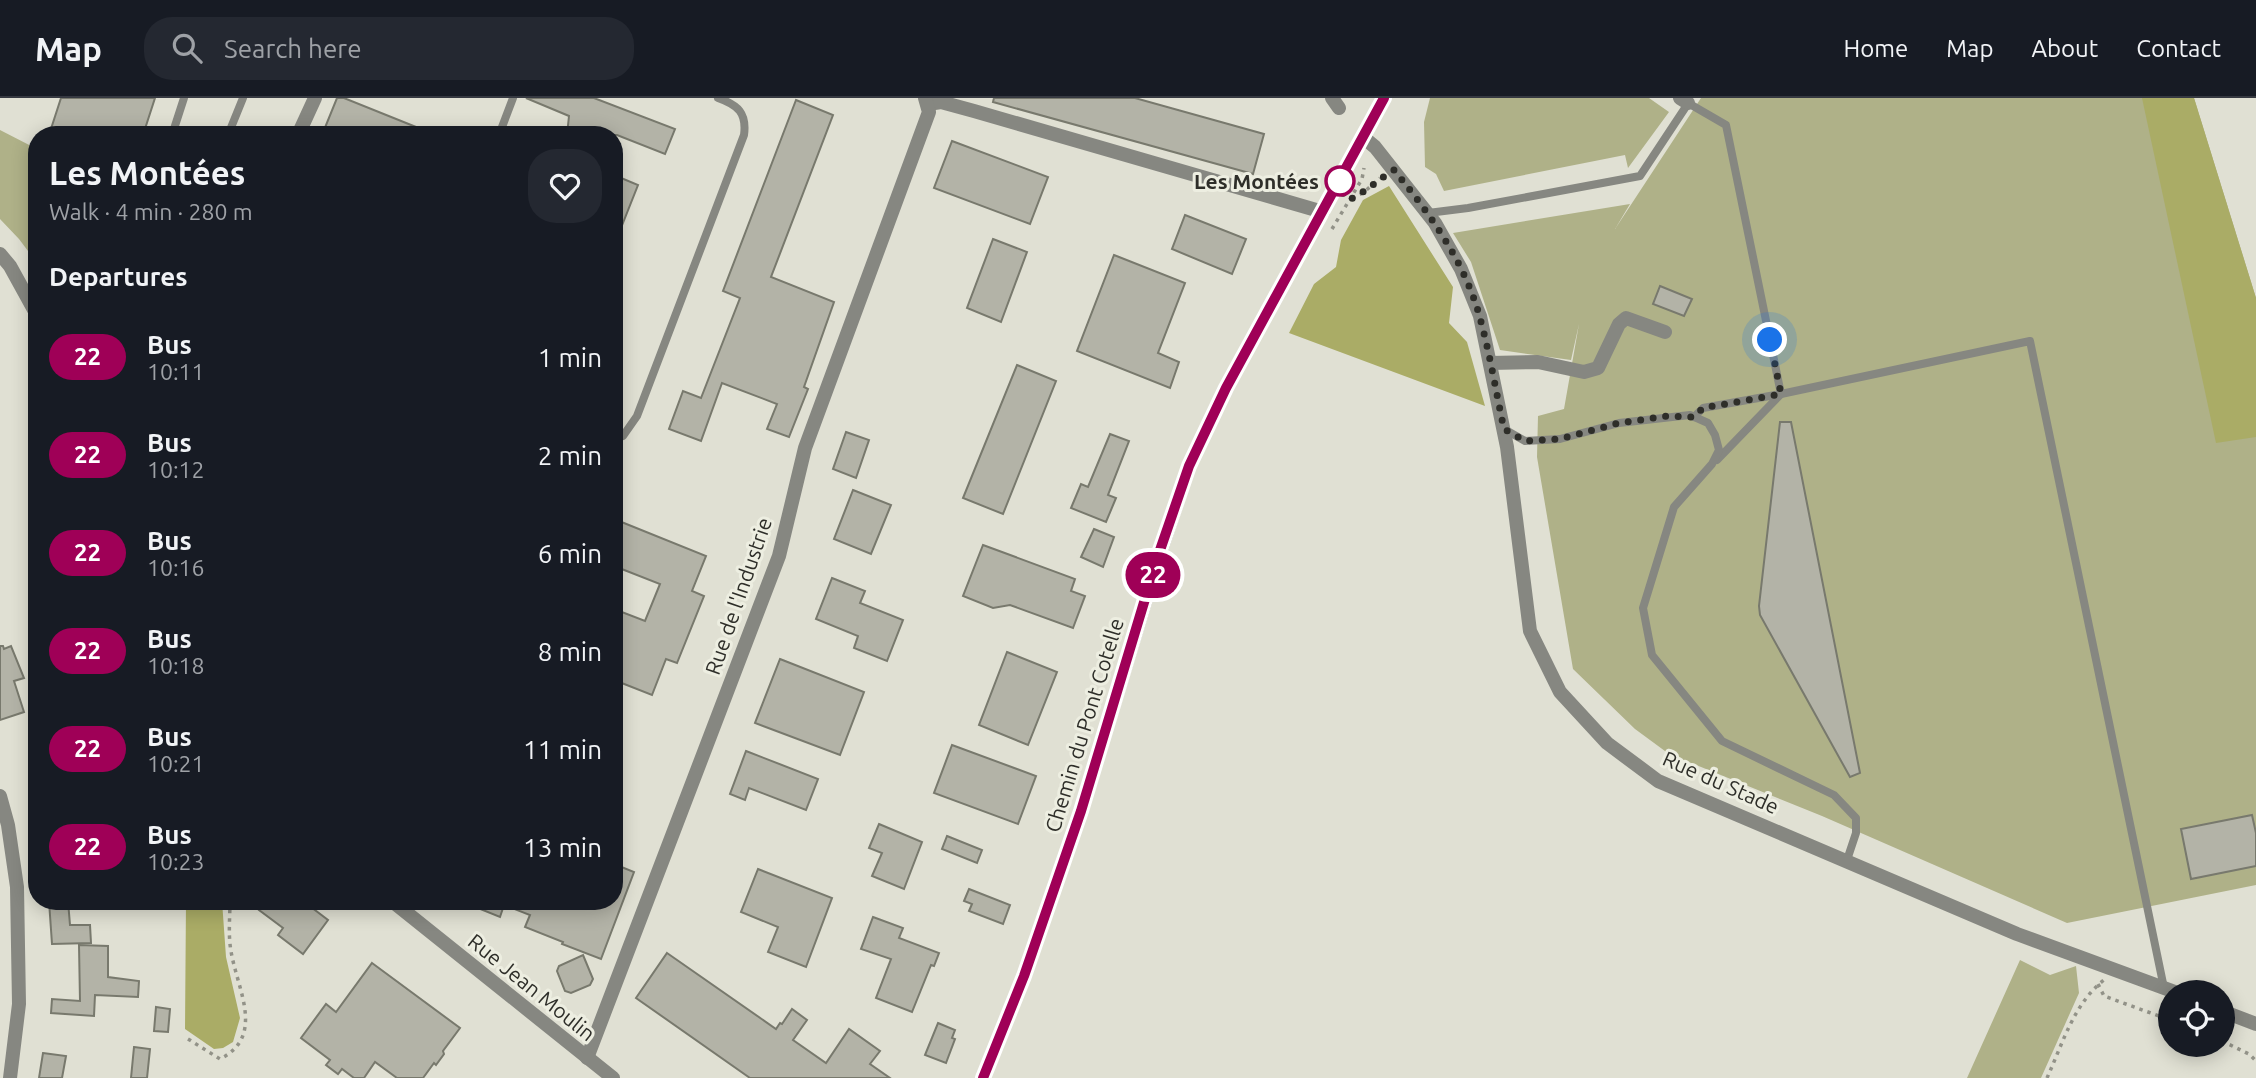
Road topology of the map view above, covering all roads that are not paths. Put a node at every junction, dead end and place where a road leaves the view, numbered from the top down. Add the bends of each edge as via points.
1 (184, 98) edge
2 (243, 98) edge
3 (315, 98) edge
4 (513, 98) edge
5 (718, 98) edge
6 (743, 98) edge
7 (1384, 98) edge
8 (1687, 100) edge
9 (926, 101) edge
10 (737, 106) junction
11 (175, 126) edge
12 (232, 126) edge
13 (302, 126) edge
14 (502, 126) edge
15 (1366, 132) junction
16 (1323, 212) junction
17 (1428, 213) junction
18 (0, 254) edge
19 (28, 299) edge
20 (1665, 332) dead end
21 (1490, 363) junction
22 (1781, 394) junction
23 (1694, 417) junction
24 (1504, 429) junction
25 (623, 436) edge
26 (1712, 464) junction
27 (0, 796) edge
28 (1847, 860) junction
29 (403, 910) edge
30 (2167, 980) edge
31 (2158, 986) edge
32 (2235, 1016) edge
33 (2256, 1024) edge
34 (587, 1058) junction
35 (10, 1078) edge
36 (613, 1078) edge
37 (983, 1078) edge

1 - 11 lane
2 - 12 lane
3 - 13 street
4 - 14 lane
5 - 10 lane
6 - 10 lane
7 - 15 street, Chemin du Pont Cotelle
8 - 17 lane via 1640,176
8 - 22 lane via 1726,125
9 - 16 street
9 - 34 street, Rue de l'Industrie via 929,112 805,448 779,556
10 - 25 lane via 745,118 744,135 637,416
15 - 16 street, Chemin du Pont Cotelle
15 - 17 street, Rue du Stade
16 - 37 street, Chemin du Pont Cotelle via 1226,388 1189,466 1081,811
17 - 21 street, Rue du Stade via 1461,269 1480,316
18 - 19 street
20 - 21 street via 1626,318 1598,368 1584,372 1538,362
21 - 24 street, Rue du Stade
22 - 23 lane via 1703,408
22 - 26 lane
22 - 30 lane via 2030,341
23 - 24 lane via 1619,423 1560,439 1525,441
23 - 26 lane via 1708,423 1715,435 1719,450
24 - 28 street, Rue du Stade via 1530,631 1560,692 1607,743 1658,780
26 - 28 lane via 1674,507 1643,608 1652,655 1722,741 1834,795 1856,818
27 - 35 street via 17,887 19,1003
28 - 31 street, Rue du Stade via 2017,934
29 - 34 street, Rue Jean Moulin
32 - 33 street
34 - 36 street, Rue Jean Moulin

